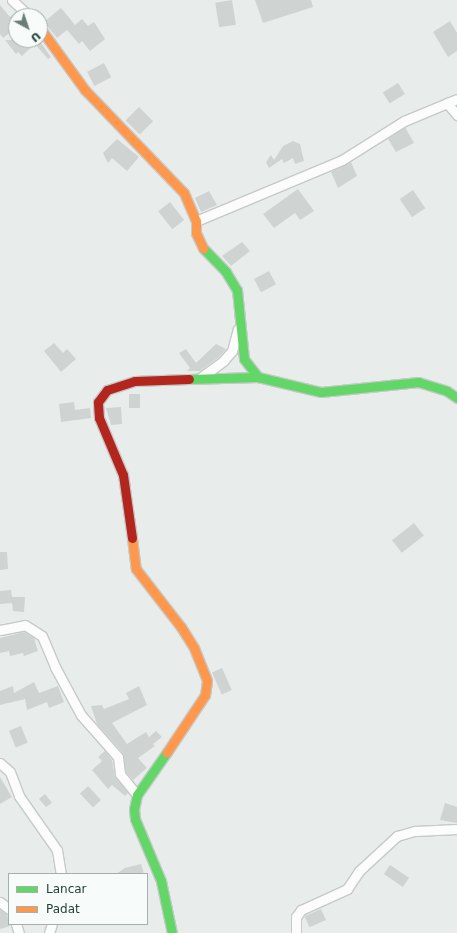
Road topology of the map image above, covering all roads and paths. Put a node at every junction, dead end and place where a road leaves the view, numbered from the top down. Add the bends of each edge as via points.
1 (12, 0) edge
2 (20, 8) edge
3 (48, 39) edge
4 (457, 99) edge
5 (446, 103) junction
6 (457, 115) edge
7 (196, 221) junction
8 (240, 320) junction
9 (258, 377) junction
10 (200, 378) junction
11 (457, 398) edge
12 (0, 630) edge
13 (0, 763) edge
14 (137, 795) junction
15 (457, 829) edge
16 (61, 873) edge
17 (0, 902) edge
18 (8, 908) edge
19 (172, 933) edge
20 (296, 933) edge

1 - 2 street
3 - 7 street via 85,90 184,193
4 - 5 street
5 - 6 street
5 - 7 street via 404,121 342,160
7 - 8 street via 196,233 206,254 226,272 237,290
8 - 9 street via 246,364
8 - 10 street via 232,351 224,362
9 - 10 street
9 - 11 street via 320,392 418,382 447,391
10 - 14 street via 135,381 107,390 98,402 99,418 123,476 136,569 181,627 194,648 207,681 205,695 192,718
12 - 14 street via 25,625 42,636 80,715 118,757 120,774
13 - 16 street via 10,772 19,796 57,850
14 - 19 street via 135,819 161,881
15 - 20 street via 415,830 397,836 359,871 347,890 301,910 296,917
17 - 18 street

